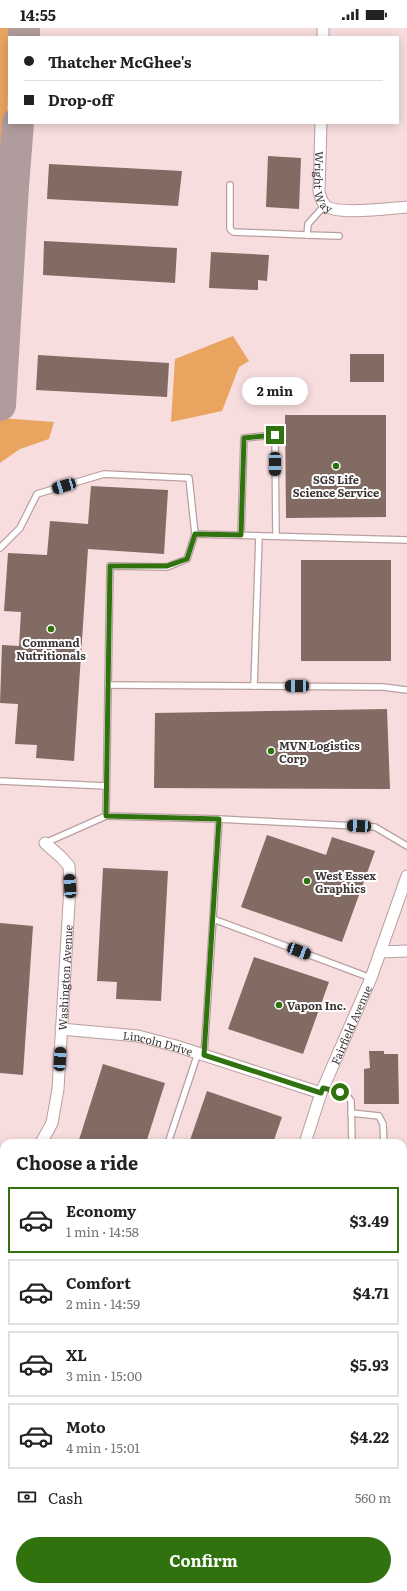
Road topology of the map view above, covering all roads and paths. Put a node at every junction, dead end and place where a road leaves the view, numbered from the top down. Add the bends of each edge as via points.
1 (321, 124) edge
2 (230, 185) dead end
3 (325, 205) junction
4 (407, 207) edge
5 (307, 236) junction
6 (339, 236) dead end
7 (195, 534) junction
8 (241, 535) junction
9 (260, 536) junction
10 (276, 536) junction
11 (407, 540) edge
12 (0, 548) edge
13 (108, 685) junction
14 (254, 686) junction
15 (407, 690) edge
16 (0, 781) edge
17 (106, 786) junction
18 (106, 816) junction
19 (219, 819) junction
20 (45, 843) joint
21 (407, 846) edge
22 (407, 876) edge
23 (213, 919) junction
24 (407, 951) edge
25 (380, 952) junction
26 (371, 978) junction
27 (61, 1029) junction
28 (201, 1054) junction
29 (322, 1090) junction
30 (351, 1113) junction
31 (43, 1139) edge
32 (169, 1139) edge
33 (306, 1139) edge
34 (352, 1139) edge
35 (384, 1139) edge

1 - 3 street, Wright Way via 319,191
2 - 5 lane via 230,229 233,232
3 - 4 street, Wright Way via 338,211
3 - 5 lane via 308,224
5 - 6 lane
7 - 8 lane
7 - 12 lane via 190,478 104,474 37,494 20,528
7 - 13 lane via 187,559 167,566 110,566
8 - 9 lane
8 - 10 lane via 244,438 275,435
9 - 10 lane
9 - 14 lane
10 - 11 lane
13 - 14 lane
13 - 17 lane
14 - 15 lane via 383,687
16 - 17 lane
17 - 18 lane
18 - 19 lane
18 - 20 lane
19 - 21 lane via 375,827
19 - 23 lane
20 - 27 street, Washington Avenue via 69,866
22 - 25 street, Fairfield Avenue
23 - 26 lane
23 - 28 lane
24 - 25 street
25 - 26 street, Fairfield Avenue
26 - 29 street, Fairfield Avenue
27 - 28 street, Lincoln Drive via 138,1036
27 - 31 street, Washington Avenue via 58,1089 52,1123
28 - 29 street, Lincoln Drive
28 - 32 lane
29 - 30 lane via 340,1092 348,1096 351,1101
29 - 33 street, Fairfield Avenue
30 - 34 lane
30 - 35 lane via 379,1116 383,1124

